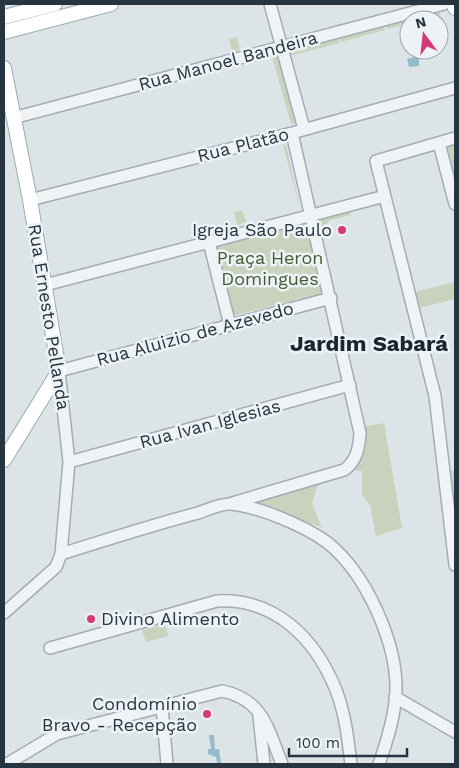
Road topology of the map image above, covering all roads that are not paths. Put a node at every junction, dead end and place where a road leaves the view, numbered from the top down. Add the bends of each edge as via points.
1 (55, 4) edge
2 (111, 4) edge
3 (270, 4) edge
4 (444, 4) edge
5 (454, 4) edge
6 (79, 8) edge
7 (455, 8) edge
8 (4, 17) edge
9 (4, 32) edge
10 (281, 47) junction
11 (4, 68) edge
12 (455, 88) edge
13 (13, 118) junction
14 (304, 129) junction
15 (292, 133) junction
16 (455, 138) edge
17 (439, 143) junction
18 (385, 196) junction
19 (30, 200) junction
20 (455, 204) edge
21 (311, 216) junction
22 (209, 242) junction
23 (45, 285) junction
24 (331, 298) junction
25 (230, 325) junction
26 (59, 371) junction
27 (350, 385) junction
28 (4, 460) edge
29 (70, 462) junction
30 (450, 466) edge
31 (229, 504) junction
32 (60, 554) junction
33 (455, 565) edge
34 (4, 613) edge
35 (50, 648) dead end
36 (395, 697) junction
37 (162, 707) junction
38 (258, 711) junction
39 (455, 732) edge
40 (7, 764) edge
41 (167, 764) edge
42 (264, 764) edge
43 (282, 764) edge
44 (351, 764) edge
45 (380, 764) edge

1 - 8 main road
2 - 6 main road
3 - 10 street
4 - 10 street, Rua Manoel Bandeira
5 - 7 main road
6 - 9 main road
10 - 13 street, Rua Manoel Bandeira
10 - 14 street
11 - 13 main road, Rua Ernesto Pellanda
12 - 14 street, Rua Platão
13 - 19 main road, Rua Ernesto Pellanda
14 - 15 street, Rua Platão
15 - 19 street, Rua Platão
15 - 21 street
16 - 17 street
17 - 18 street via 376,160
17 - 20 street
18 - 21 street
18 - 30 street
19 - 23 main road, Rua Ernesto Pellanda
21 - 22 street
21 - 24 street
22 - 23 street
22 - 25 street
23 - 26 main road, Rua Ernesto Pellanda
24 - 25 street, Rua Aluizio de Azevedo
24 - 27 street
25 - 26 street, Rua Aluizio de Azevedo
26 - 28 main road
26 - 29 street, Rua Ernesto Pellanda
27 - 29 street, Rua Ivan Iglesias
27 - 31 street via 360,432 356,455 349,467
29 - 32 street, Rua Ernesto Pellanda
30 - 33 street
31 - 32 street
31 - 36 street via 282,519 315,534 342,557 363,597 382,622 395,678
32 - 34 street, Rua Ernesto Pellanda via 56,568
35 - 44 street via 217,601 237,600 258,605 287,621 320,659 336,690 346,726
36 - 39 street
36 - 45 street via 389,736
37 - 38 street via 222,691 237,694 251,702
37 - 40 street via 57,734
37 - 41 street
38 - 42 street
38 - 43 street

